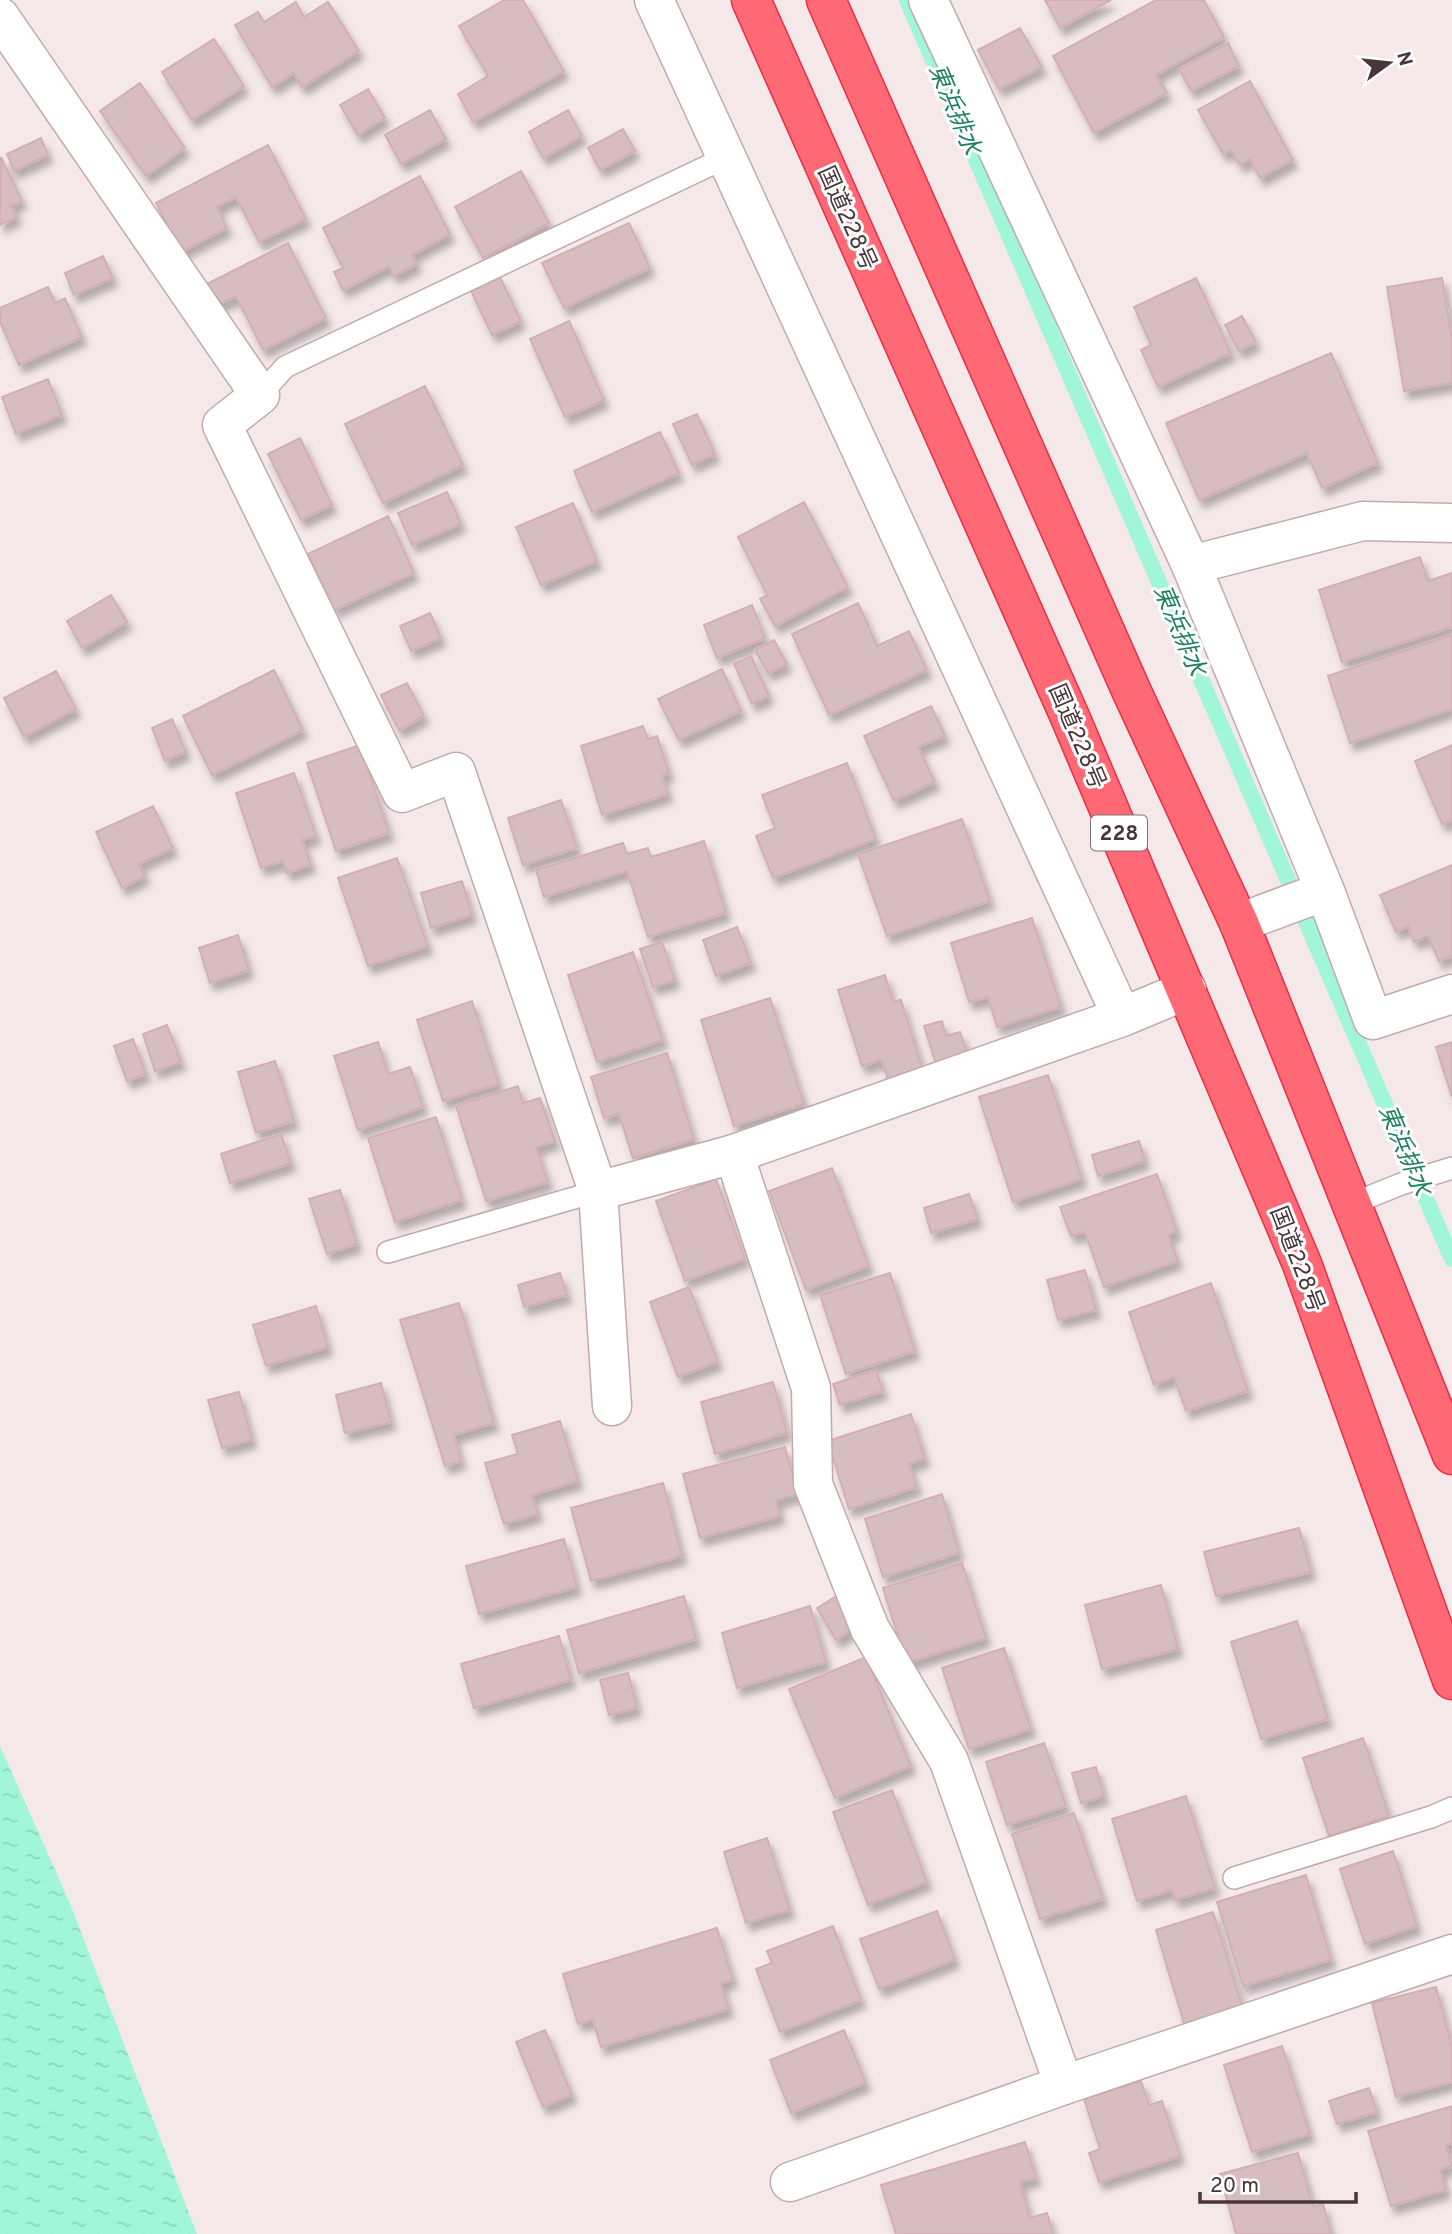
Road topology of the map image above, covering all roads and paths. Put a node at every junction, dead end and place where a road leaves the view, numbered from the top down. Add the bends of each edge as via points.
1 (25, 0) edge
2 (654, 0) edge
3 (751, 0) edge
4 (826, 0) edge
5 (928, 0) edge
6 (0, 16) edge
7 (727, 157) junction
8 (260, 395) junction
9 (1452, 523) edge
10 (1191, 565) junction
11 (1325, 891) junction
12 (1239, 923) junction
13 (1186, 990) junction
14 (1452, 994) edge
15 (1122, 1017) junction
16 (734, 1154) junction
17 (1452, 1168) edge
18 (598, 1191) junction
19 (1352, 1204) junction
20 (387, 1252) dead end
21 (612, 1406) dead end
22 (1452, 1455) edge
23 (1452, 1680) edge
24 (1452, 1808) edge
25 (1234, 1878) dead end
26 (1452, 1954) edge
27 (1064, 2085) junction
28 (790, 2182) dead end

1 - 6 street
2 - 7 street
3 - 13 highway, 国道228号 / 228 via 1070,717
4 - 12 highway
5 - 10 street
6 - 8 street
7 - 8 lane via 285,367
7 - 15 street
8 - 18 street via 222,425 402,793 456,772
9 - 10 street via 1363,521
10 - 11 street
11 - 12 street
11 - 14 street via 1373,1020
12 - 19 highway
13 - 15 street
13 - 23 highway, 国道228号 / 228 via 1302,1264
15 - 16 street
16 - 18 street
16 - 27 street via 811,1388 813,1484 870,1629 950,1761
17 - 19 lane
18 - 20 lane
18 - 21 street
19 - 22 highway
24 - 25 lane
26 - 27 street
27 - 28 street

